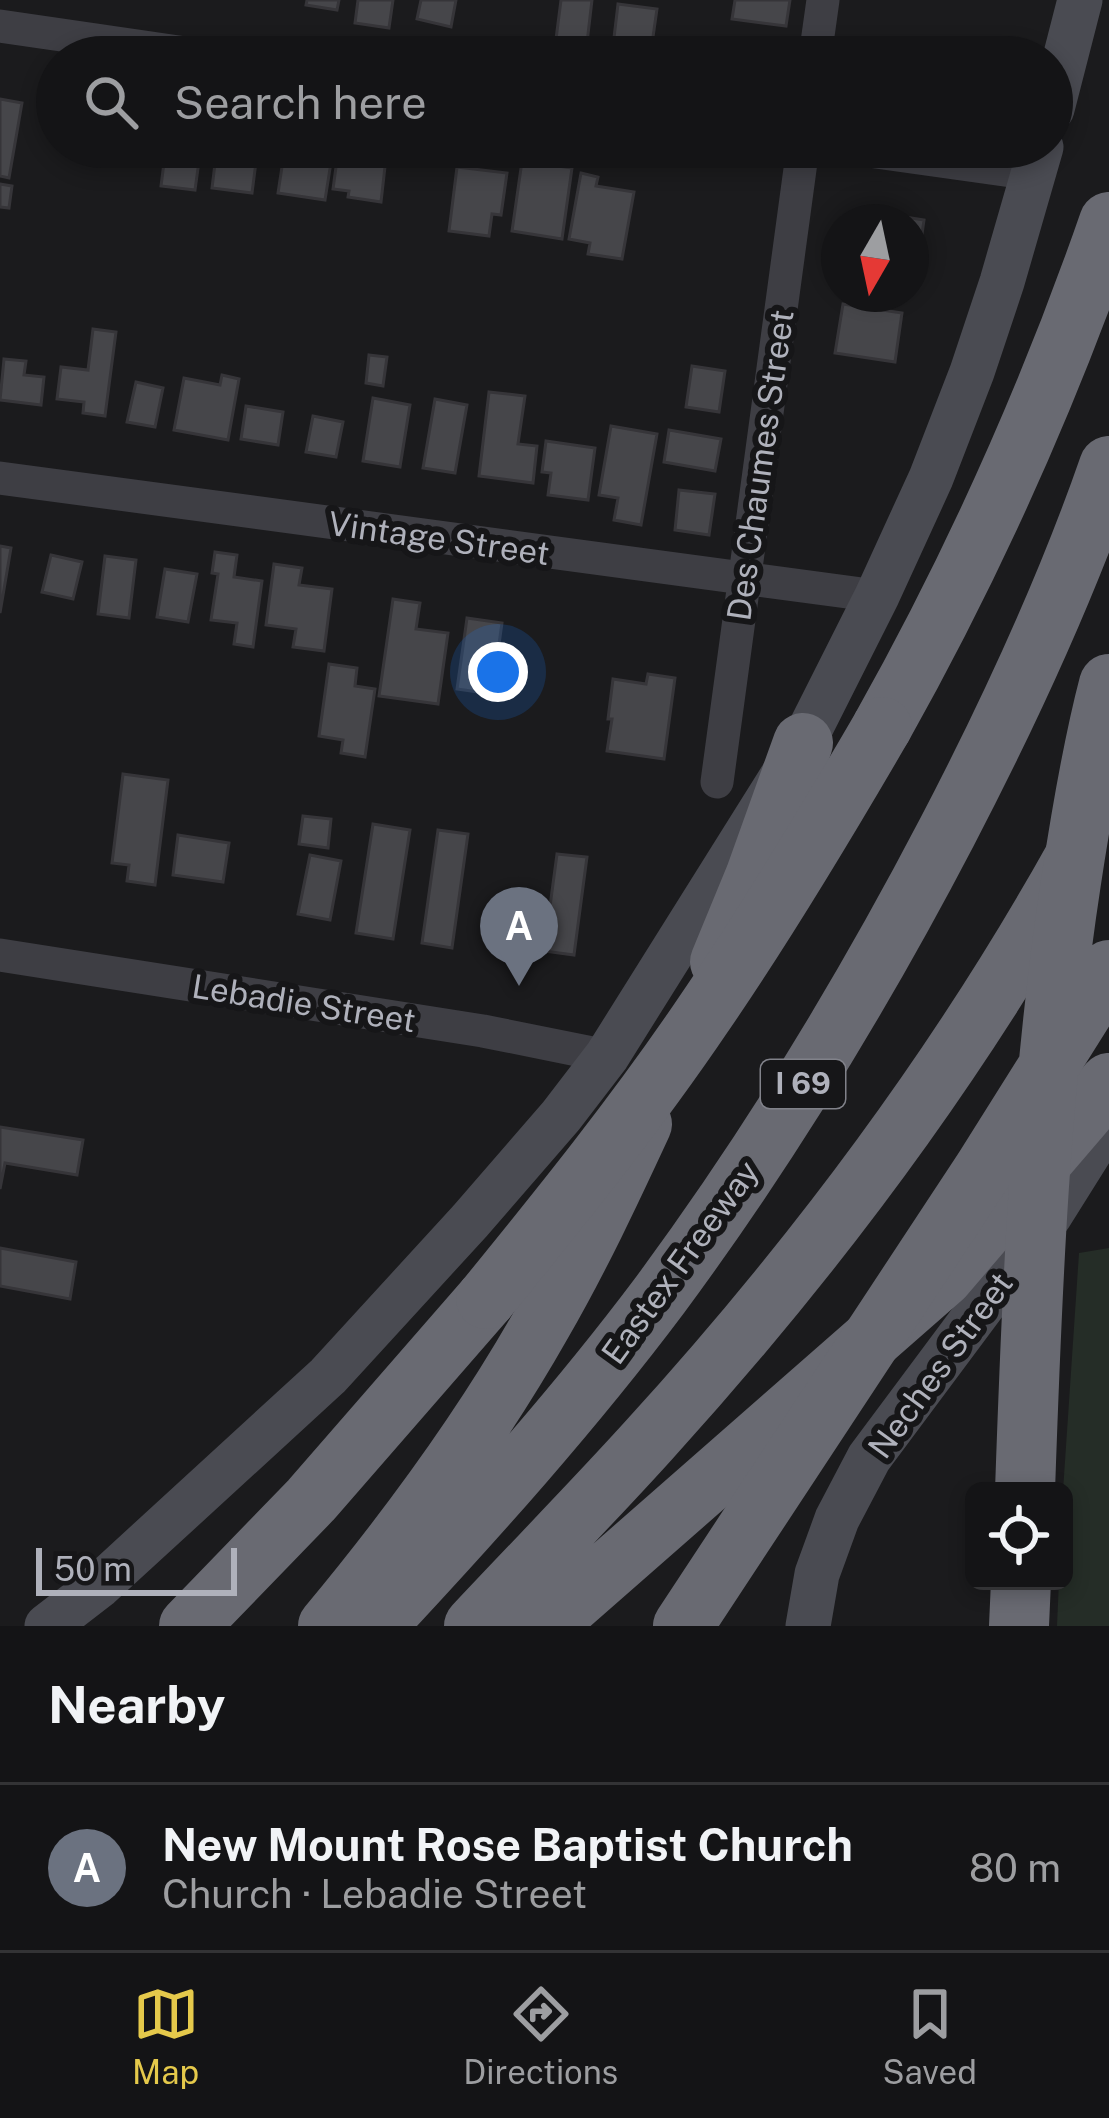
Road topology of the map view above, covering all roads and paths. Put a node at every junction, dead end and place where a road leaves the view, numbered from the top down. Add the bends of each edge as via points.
1 (823, 0) edge
2 (0, 26) edge
3 (69, 36) edge
4 (818, 36) edge
5 (800, 168) edge
6 (1035, 168) edge
7 (1109, 223) edge
8 (1109, 466) edge
9 (0, 478) edge
10 (745, 580) junction
11 (877, 596) junction
12 (1109, 684) edge
13 (803, 743) junction
14 (717, 782) dead end
15 (1109, 796) edge
16 (0, 955) edge
17 (1109, 970) edge
18 (608, 1056) junction
19 (1109, 1083) edge
20 (1109, 1121) edge
21 (1024, 1482) edge
22 (1021, 1590) edge
23 (198, 1614) edge
24 (47, 1626) edge
25 (328, 1626) edge
26 (376, 1626) edge
27 (474, 1626) edge
28 (544, 1626) edge
29 (683, 1626) edge
30 (808, 1626) edge
31 (1019, 1626) edge

1 - 4 street
2 - 3 street
5 - 10 street, Des Chaumes Street
6 - 11 main road via 972,371
7 - 23 highway, bridge via 1022,451 953,595 777,902 701,1018 486,1299 338,1470
8 - 26 highway, Eastex Freeway / I 69 via 1005,719 881,953 778,1124 601,1370
9 - 10 street, Vintage Street
10 - 11 street, Vintage Street
10 - 14 street, Des Chaumes Street
11 - 13 main road
12 - 21 highway, bridge via 1056,981
13 - 18 main road
13 - 25 highway via 730,941 542,1323 428,1499
15 - 27 highway via 992,998 897,1136 650,1440
16 - 18 street, Lebadie Street
17 - 29 highway, bridge
18 - 24 main road via 328,1376
19 - 28 highway via 943,1277
20 - 30 main road, Neches Street via 1050,1215 869,1458 817,1574
22 - 31 highway

